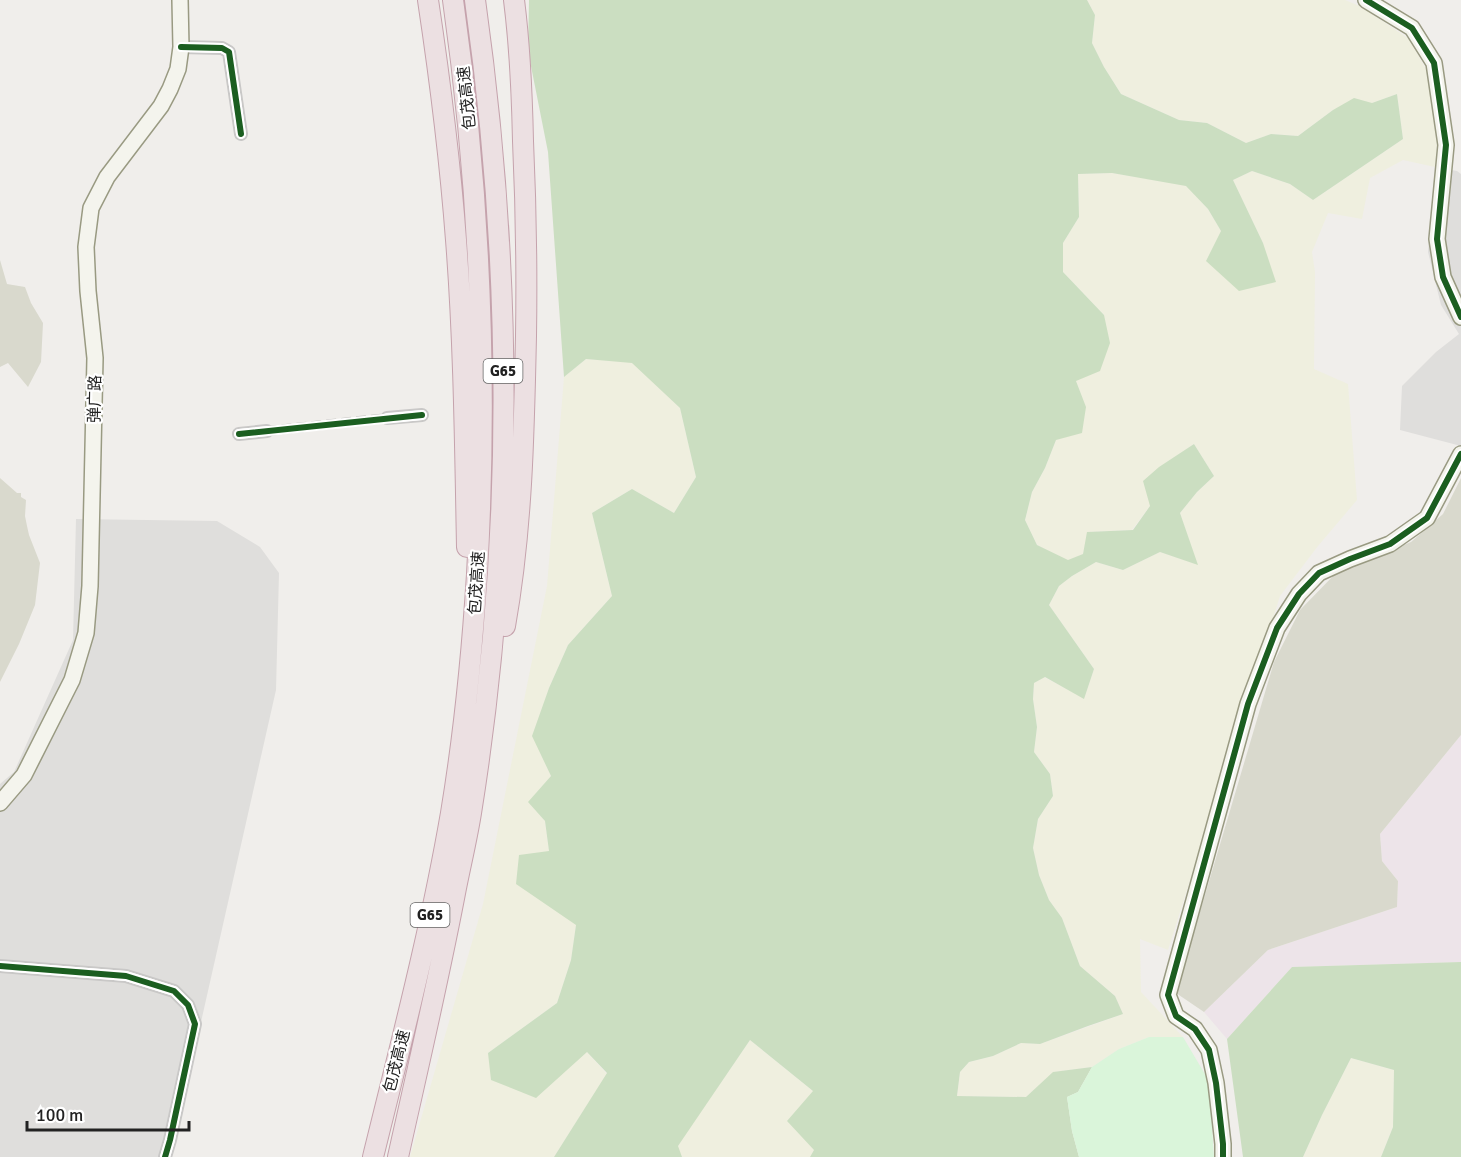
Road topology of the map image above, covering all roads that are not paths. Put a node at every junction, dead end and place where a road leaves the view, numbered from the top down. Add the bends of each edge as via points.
1 (180, 0) edge
2 (428, 0) edge
3 (453, 0) edge
4 (475, 0) edge
5 (514, 0) edge
6 (521, 0) edge
7 (1366, 0) edge
8 (519, 43) junction
9 (181, 47) junction
10 (241, 134) dead end
11 (1454, 146) edge
12 (1461, 316) edge
13 (422, 415) dead end
14 (387, 418) tunnel mouth
15 (267, 431) tunnel mouth
16 (239, 434) dead end
17 (1461, 454) edge
18 (470, 669) junction
19 (481, 743) junction
20 (0, 803) edge
21 (0, 966) edge
22 (165, 1157) edge
23 (373, 1157) edge
24 (398, 1157) edge
25 (1223, 1157) edge

1 - 9 street, 弹广路
2 - 18 highway via 443,101 460,308
3 - 18 highway, 包茂高速 / G65 via 472,162 481,333 480,524
4 - 19 highway, 包茂高速 / G65 via 494,164 503,358 500,551
5 - 8 highway
6 - 8 highway
7 - 11 street via 1412,28 1434,63
8 - 19 highway via 526,285 520,504 510,600
9 - 10 street via 222,48 229,52
9 - 20 street, 弹广路 via 170,89 107,177 91,208 86,247 95,358 86,633 72,680 24,775
11 - 12 street via 1437,239 1443,277
13 - 14 street
15 - 16 street
17 - 25 street via 1427,518 1390,544 1319,573 1299,594 1276,628 1248,704 1168,995 1176,1016 1195,1029 1209,1050
18 - 23 highway, 包茂高速 / G65 via 446,835 420,968
19 - 24 highway, 包茂高速 / G65 via 440,974
21 - 22 street via 126,976 174,991 188,1005 195,1024

